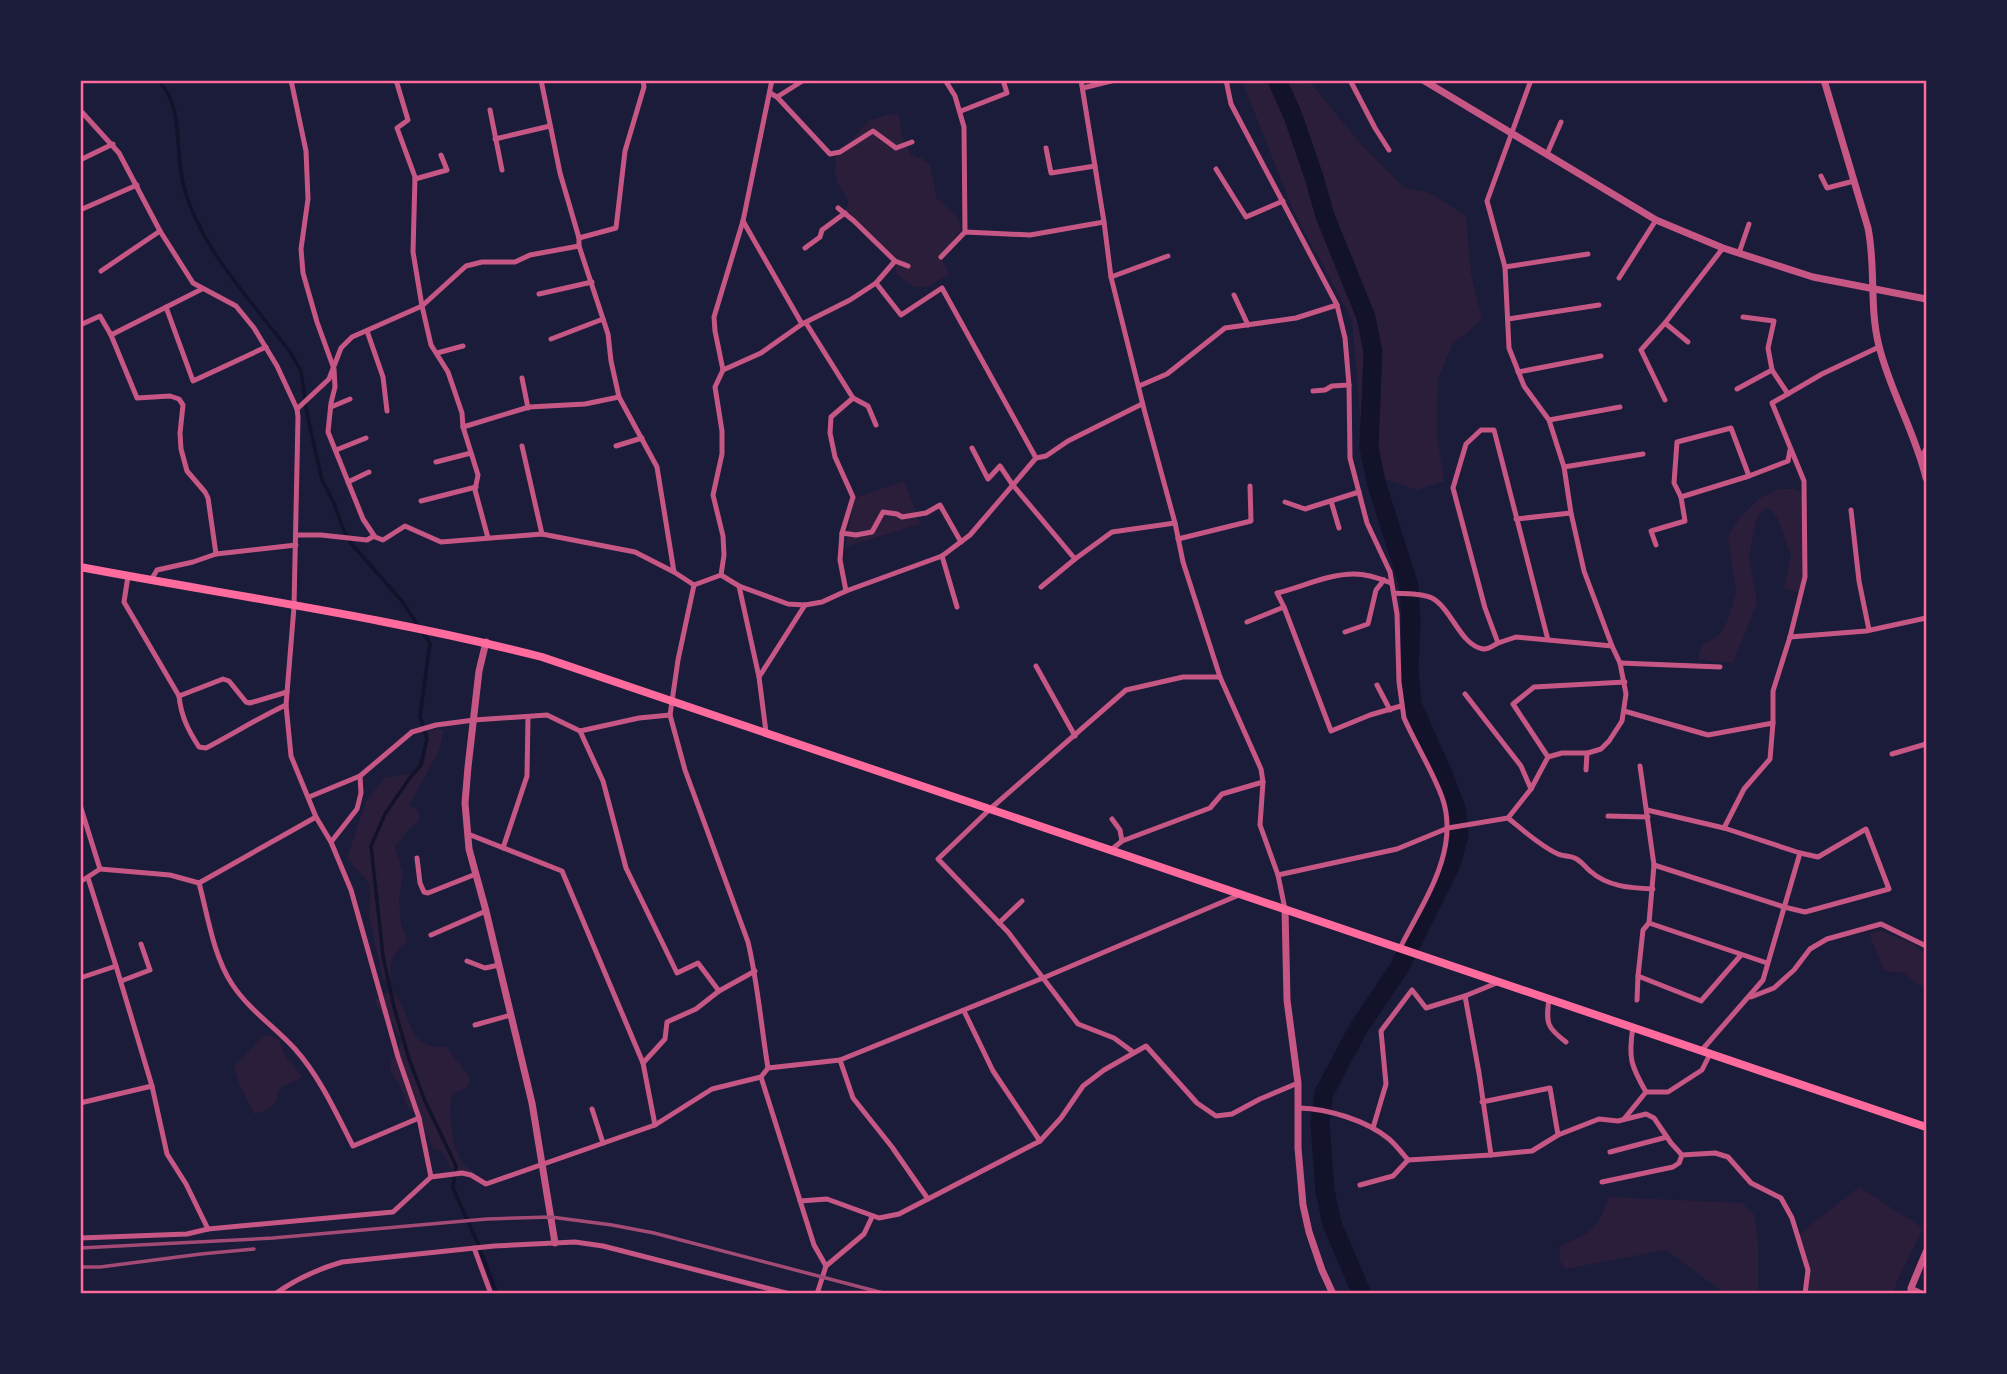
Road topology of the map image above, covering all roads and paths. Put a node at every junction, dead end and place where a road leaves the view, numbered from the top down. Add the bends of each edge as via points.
1 (291, 80) edge
2 (396, 80) edge
3 (541, 80) edge
4 (643, 80) edge
5 (772, 80) edge
6 (804, 80) edge
7 (945, 80) edge
8 (1003, 80) edge
9 (1115, 80) edge
10 (1226, 80) edge
11 (1350, 80) edge
12 (1423, 80) edge
13 (1531, 80) edge
14 (1824, 80) edge
15 (1082, 84) edge
16 (774, 95) junction
17 (80, 110) edge
18 (490, 110) dead end
19 (961, 111) junction
20 (1561, 122) dead end
21 (550, 126) junction
22 (1512, 134) junction
23 (495, 139) junction
24 (912, 142) dead end
25 (113, 144) junction
26 (1046, 148) dead end
27 (1389, 150) dead end
28 (1547, 154) junction
29 (441, 155) dead end
30 (80, 160) edge
31 (1095, 166) junction
32 (1216, 169) dead end
33 (502, 170) dead end
34 (1821, 176) dead end
35 (415, 179) junction
36 (1854, 181) junction
37 (137, 185) junction
38 (1283, 201) junction
39 (838, 208) dead end
40 (80, 210) edge
41 (845, 213) junction
42 (1656, 220) junction
43 (743, 221) junction
44 (1104, 222) junction
45 (1749, 224) dead end
46 (160, 230) junction
47 (965, 232) junction
48 (579, 238) junction
49 (579, 246) junction
50 (805, 248) dead end
51 (1723, 248) junction
52 (1739, 253) junction
53 (1588, 254) dead end
54 (1168, 256) dead end
55 (941, 257) dead end
56 (895, 261) junction
57 (908, 266) dead end
58 (1505, 267) junction
59 (101, 271) dead end
60 (1111, 277) junction
61 (1619, 278) dead end
62 (592, 282) junction
63 (876, 283) junction
64 (1872, 288) junction
65 (202, 289) junction
66 (540, 294) dead end
67 (1234, 295) dead end
68 (1927, 299) edge
69 (1337, 305) junction
70 (1599, 305) dead end
71 (422, 306) junction
72 (166, 307) junction
73 (1742, 317) dead end
74 (603, 319) junction
75 (1508, 319) junction
76 (804, 323) junction
77 (1665, 323) junction
78 (80, 325) edge
79 (1248, 325) junction
80 (367, 331) junction
81 (111, 335) junction
82 (551, 339) dead end
83 (1688, 342) dead end
84 (463, 346) dead end
85 (266, 347) junction
86 (1879, 347) junction
87 (437, 353) junction
88 (1601, 356) dead end
89 (334, 369) junction
90 (723, 370) junction
91 (1772, 370) junction
92 (1518, 372) junction
93 (522, 378) dead end
94 (1349, 385) junction
95 (1139, 386) junction
96 (1737, 389) dead end
97 (1313, 391) dead end
98 (1788, 394) junction
99 (619, 397) junction
100 (853, 398) junction
101 (350, 399) dead end
102 (1665, 400) dead end
103 (1142, 404) junction
104 (331, 407) junction
105 (1620, 407) dead end
106 (528, 408) junction
107 (297, 409) junction
108 (387, 411) dead end
109 (1549, 420) junction
110 (876, 425) dead end
111 (463, 427) junction
112 (366, 438) dead end
113 (642, 438) junction
114 (522, 446) dead end
115 (616, 446) dead end
116 (972, 448) dead end
117 (1927, 449) edge
118 (336, 450) junction
119 (1790, 450) junction
120 (471, 453) junction
121 (1643, 454) dead end
122 (1921, 457) junction
123 (1036, 458) junction
124 (436, 461) dead end
125 (1564, 467) junction
126 (369, 472) dead end
127 (1749, 476) junction
128 (1927, 478) edge
129 (348, 482) junction
130 (1012, 484) junction
131 (1250, 486) dead end
132 (476, 487) junction
133 (1359, 492) junction
134 (1681, 497) junction
135 (421, 500) dead end
136 (1331, 501) junction
137 (1285, 502) dead end
138 (1851, 510) dead end
139 (1571, 513) junction
140 (1516, 519) junction
141 (1175, 523) junction
142 (1339, 528) dead end
143 (842, 533) junction
144 (542, 534) junction
145 (296, 535) junction
146 (374, 536) junction
147 (488, 538) junction
148 (1178, 538) junction
149 (961, 542) junction
150 (296, 545) junction
151 (1656, 545) dead end
152 (216, 554) junction
153 (942, 556) junction
154 (1075, 559) junction
155 (80, 567) edge
156 (674, 572) junction
157 (721, 575) junction
158 (128, 576) junction
159 (151, 580) junction
160 (1384, 580) junction
161 (1391, 583) junction
162 (694, 585) junction
163 (739, 586) junction
164 (1041, 587) dead end
165 (846, 591) junction
166 (1394, 593) junction
167 (805, 605) junction
168 (294, 607) junction
169 (957, 607) dead end
170 (1284, 607) junction
171 (1927, 618) edge
172 (1247, 622) dead end
173 (1869, 630) junction
174 (1345, 632) dead end
175 (1790, 636) junction
176 (1548, 640) junction
177 (486, 642) junction
178 (1498, 643) junction
179 (1612, 646) junction
180 (1620, 663) junction
181 (1036, 666) dead end
182 (1720, 667) dead end
183 (759, 677) junction
184 (1220, 677) junction
185 (1625, 682) junction
186 (1377, 685) dead end
187 (287, 692) junction
188 (1465, 694) dead end
189 (179, 696) junction
190 (673, 701) junction
191 (286, 705) junction
192 (1401, 706) junction
193 (1390, 710) junction
194 (1624, 710) junction
195 (670, 715) junction
196 (527, 717) junction
197 (474, 720) junction
198 (1773, 723) junction
199 (580, 731) junction
200 (766, 732) junction
201 (1075, 736) junction
202 (1927, 744) edge
203 (1587, 752) junction
204 (1892, 754) dead end
205 (1548, 757) junction
206 (1640, 766) dead end
207 (1586, 770) dead end
208 (360, 776) junction
209 (1264, 782) junction
210 (1531, 789) junction
211 (309, 797) junction
212 (80, 805) edge
213 (990, 809) junction
214 (1647, 813) junction
215 (1608, 816) dead end
216 (316, 817) junction
217 (1508, 818) junction
218 (1112, 819) dead end
219 (1448, 828) junction
220 (1724, 828) junction
221 (468, 834) junction
222 (1122, 841) junction
223 (331, 842) junction
224 (503, 848) junction
225 (1111, 850) junction
226 (1800, 853) junction
227 (417, 858) dead end
228 (1654, 865) junction
229 (100, 869) junction
230 (476, 874) junction
231 (1278, 875) junction
232 (88, 878) junction
233 (80, 882) edge
234 (199, 883) junction
235 (1653, 889) junction
236 (1240, 895) junction
237 (1022, 901) dead end
238 (1784, 907) junction
239 (1285, 909) junction
240 (486, 911) junction
241 (999, 923) junction
242 (1650, 923) junction
243 (431, 935) dead end
244 (141, 944) dead end
245 (1927, 946) edge
246 (1400, 948) junction
247 (1741, 955) junction
248 (467, 961) dead end
249 (1767, 963) junction
250 (116, 965) junction
251 (499, 965) junction
252 (755, 971) junction
253 (1638, 976) junction
254 (80, 978) edge
255 (1043, 978) junction
256 (121, 981) junction
257 (1500, 981) junction
258 (719, 990) junction
259 (1465, 996) junction
260 (1549, 998) junction
261 (1748, 998) junction
262 (1637, 1000) dead end
263 (964, 1011) junction
264 (511, 1015) junction
265 (475, 1025) dead end
266 (1633, 1027) junction
267 (1566, 1042) dead end
268 (1701, 1051) junction
269 (1133, 1052) junction
270 (1710, 1054) junction
271 (840, 1060) junction
272 (643, 1063) junction
273 (768, 1068) junction
274 (761, 1077) junction
275 (1298, 1083) junction
276 (152, 1086) junction
277 (1646, 1092) junction
278 (1482, 1102) junction
279 (80, 1103) edge
280 (1299, 1108) junction
281 (592, 1109) dead end
282 (419, 1118) junction
283 (1624, 1119) junction
284 (655, 1125) junction
285 (1927, 1127) edge
286 (1373, 1128) junction
287 (1558, 1135) junction
288 (1667, 1137) junction
289 (1040, 1141) junction
290 (603, 1143) junction
291 (1610, 1152) dead end
292 (1682, 1155) junction
293 (1491, 1156) junction
294 (1408, 1160) junction
295 (541, 1166) junction
296 (431, 1177) junction
297 (1602, 1182) dead end
298 (1360, 1185) dead end
299 (929, 1199) junction
300 (800, 1201) junction
301 (872, 1217) junction
302 (208, 1229) junction
303 (80, 1238) edge
304 (555, 1243) junction
305 (474, 1248) junction
306 (1927, 1252) edge
307 (826, 1266) junction
308 (1911, 1291) edge
309 (275, 1293) edge
310 (492, 1293) edge
311 (790, 1293) edge
312 (817, 1293) edge
313 (1333, 1293) edge
314 (1805, 1293) edge
315 (1924, 1293) edge

1 - 89 street via 306,151 303,273
2 - 35 street via 408,120 397,128
3 - 21 street
4 - 48 street via 625,151 616,228
5 - 16 street
6 - 16 street
7 - 19 street
8 - 19 street via 1007,93
9 - 15 street
10 - 38 street via 1231,104
11 - 27 street
12 - 22 street
13 - 22 street
14 - 36 street
15 - 31 street
16 - 24 street via 830,154 873,131 896,148
16 - 43 street
17 - 25 street
18 - 23 street
19 - 47 street
20 - 28 street
21 - 23 street
21 - 48 street
22 - 28 street
22 - 58 street via 1487,201
23 - 33 street
25 - 30 street
25 - 37 street
26 - 31 street via 1051,173
28 - 42 street
29 - 35 street via 447,170
31 - 44 street
32 - 38 street via 1246,217
34 - 36 street via 1827,188
35 - 71 street via 413,252
36 - 64 street via 1872,247
37 - 40 street
37 - 46 street
38 - 69 street
39 - 41 street
41 - 50 street
41 - 56 street
42 - 51 street
42 - 61 street
43 - 76 street
43 - 90 street via 714,317
44 - 47 street via 1030,235
44 - 60 street
45 - 52 street
46 - 59 street
46 - 65 street via 193,283
47 - 55 street
48 - 49 street
49 - 62 street
49 - 71 street via 515,262 466,265
51 - 52 street
51 - 77 street
52 - 64 street via 1813,277
53 - 58 street
54 - 60 street
56 - 57 street
56 - 63 street
58 - 75 street
60 - 95 street
62 - 66 street
62 - 74 street
63 - 76 street
63 - 123 street via 901,316 942,288
64 - 68 street
64 - 86 street
65 - 72 street
65 - 85 street via 236,306
67 - 79 street
69 - 79 street via 1296,318
69 - 94 street
70 - 75 street
71 - 80 street
71 - 87 street
72 - 81 street
72 - 85 street via 193,381
73 - 91 street via 1774,321 1768,348
74 - 82 street
74 - 99 street
75 - 92 street via 1509,348
76 - 90 street via 761,353
76 - 100 street
77 - 83 street
77 - 102 street via 1641,349
78 - 81 street via 100,316
79 - 95 street via 1225,328 1167,374
80 - 89 street via 341,348
80 - 108 street via 383,377
81 - 152 street via 137,398 170,396 183,405 181,449 187,471 208,498
84 - 87 street
85 - 107 street
86 - 98 street
86 - 122 street
87 - 111 street via 454,386
88 - 92 street
89 - 104 street
89 - 107 street
90 - 157 street via 715,387 722,454 713,495 723,536
91 - 96 street
91 - 98 street
92 - 109 street
93 - 106 street
94 - 97 street
94 - 133 street via 1350,458
95 - 103 street
98 - 119 street via 1772,403
99 - 106 street
99 - 113 street
100 - 110 street via 868,406
100 - 143 street via 831,417 835,457 853,497
101 - 104 street
103 - 123 street
103 - 141 street
104 - 118 street via 328,432
105 - 109 street
106 - 111 street
107 - 145 street
109 - 125 street
111 - 120 street
112 - 118 street
113 - 115 street
113 - 156 street via 657,467
114 - 144 street
116 - 130 street via 988,479 1000,466
117 - 122 street
118 - 129 street
119 - 127 street via 1788,461
119 - 175 street via 1804,481 1805,577
120 - 124 street
120 - 132 street via 478,475
121 - 125 street
122 - 128 street
123 - 130 street
125 - 139 street
126 - 129 street
127 - 134 street
127 - 134 street via 1731,428 1677,442 1674,483
129 - 146 street
130 - 149 street
130 - 154 street
131 - 148 street via 1251,521
132 - 135 street
132 - 147 street
133 - 136 street
133 - 161 street
134 - 151 street via 1685,521 1651,531
136 - 137 street via 1305,509
136 - 142 street
138 - 173 street
139 - 140 street
139 - 179 street via 1584,571
140 - 176 street
140 - 178 street via 1494,430 1481,430 1466,444 1452,488
141 - 148 street
141 - 154 street via 1112,532
143 - 149 street via 872,532 883,512 902,517 940,505
143 - 165 street via 840,560
144 - 147 street
144 - 156 street via 635,552
145 - 146 street via 367,540
145 - 150 street
146 - 147 street via 383,540 405,526 441,542
148 - 184 street
149 - 153 street
150 - 152 street
150 - 168 street
152 - 159 street via 157,570
153 - 165 street
153 - 169 street
154 - 164 street
155 - 158 main road
156 - 162 street
157 - 162 street
157 - 163 street
158 - 159 main road
158 - 189 street via 124,602
159 - 168 main road
160 - 161 street
160 - 170 street via 1338,576 1278,593
160 - 174 street via 1376,590 1368,624
161 - 166 street
162 - 190 street
163 - 167 street via 788,604
163 - 183 street
165 - 167 street
166 - 178 street via 1431,597 1447,610 1467,640 1483,649
166 - 192 street
167 - 183 street
168 - 177 main road
168 - 187 street
170 - 172 street
170 - 193 street via 1331,731
171 - 173 street
173 - 175 street
175 - 198 street via 1773,691
176 - 178 street via 1516,637
176 - 179 street
177 - 190 main road
177 - 197 street
179 - 180 street
180 - 182 street
180 - 185 street
181 - 201 street
183 - 200 street
184 - 201 street via 1183,677 1126,691
184 - 209 street
185 - 194 street
185 - 205 street via 1534,687 1513,704
186 - 193 street
187 - 189 street via 250,703 223,678
187 - 191 street
188 - 210 street via 1521,766
189 - 191 street via 188,730 199,747 206,748
190 - 195 street
190 - 200 main road
191 - 211 street via 291,756
192 - 193 street
192 - 219 street via 1441,795
194 - 198 street via 1708,735
194 - 203 street via 1609,741 1601,750
195 - 199 street
195 - 252 street
196 - 197 street
196 - 199 street via 547,715
196 - 224 street via 527,776
197 - 208 street via 412,732
197 - 221 street via 466,803
198 - 220 street via 1770,759 1744,789
199 - 258 street via 603,781 626,868 677,973 698,963
200 - 213 main road
201 - 213 street
202 - 204 street
203 - 205 street
203 - 207 street
205 - 210 street
206 - 214 street
208 - 211 street
208 - 223 street via 357,808
209 - 222 street via 1222,794 1210,808
209 - 231 street via 1260,825
210 - 217 street
211 - 216 street
212 - 229 street
213 - 225 main road
213 - 241 street via 938,859
214 - 215 street
214 - 220 street
214 - 228 street
216 - 223 street
216 - 234 street
217 - 219 street
217 - 235 street via 1551,850 1579,860 1605,880 1620,887
218 - 222 street
219 - 231 street via 1397,849
219 - 246 street via 1443,861
220 - 226 street
221 - 224 street
221 - 230 street
222 - 225 street
223 - 282 street via 351,890
224 - 272 street via 562,871
225 - 236 main road
226 - 238 street
226 - 238 street via 1818,857 1866,828 1889,890 1805,912
227 - 230 street via 424,892
228 - 235 street
228 - 238 street
229 - 232 street
229 - 234 street via 170,875
230 - 240 street
231 - 239 street
232 - 233 street
232 - 250 street
234 - 282 street via 220,963 231,983 244,1002 309,1066 353,1146
235 - 242 street
236 - 239 main road
236 - 255 street
237 - 241 street
238 - 249 street
239 - 246 main road
239 - 275 street via 1287,1000
240 - 243 street
240 - 251 street
241 - 255 street
242 - 247 street
242 - 253 street via 1643,930
244 - 256 street via 150,970
245 - 261 street via 1881,924 1827,939 1810,949 1774,988
246 - 257 main road
247 - 249 street
247 - 253 street via 1701,1001
248 - 251 street via 485,968
249 - 261 street via 1763,980
250 - 254 street
250 - 256 street
251 - 264 street
252 - 258 street
252 - 273 street
253 - 262 street
255 - 263 street
255 - 269 street via 1078,1024 1114,1038
256 - 276 street
257 - 259 street
257 - 260 main road
258 - 272 street via 696,1009 667,1022 665,1039
259 - 278 street
259 - 286 street via 1426,1008 1412,990 1381,1031 1385,1084
260 - 266 main road
260 - 267 street via 1548,1024
261 - 268 street
263 - 271 street
263 - 289 street via 993,1071
264 - 265 street
264 - 295 street
266 - 268 main road
266 - 277 street via 1631,1063
268 - 270 main road
269 - 275 street via 1146,1046 1198,1103 1216,1116 1231,1114
269 - 289 street via 1083,1086
270 - 277 street via 1702,1070 1668,1092
270 - 285 main road
271 - 273 street
271 - 299 street via 853,1098
272 - 284 street
273 - 274 street
274 - 284 street via 712,1089
274 - 300 street
275 - 280 street
276 - 279 street
276 - 302 street via 167,1154
277 - 283 street
278 - 287 street via 1550,1088
278 - 293 street
280 - 286 street via 1331,1113
280 - 313 street via 1303,1205
281 - 290 street
282 - 296 street
283 - 287 street via 1599,1119
283 - 288 street via 1646,1114
284 - 290 street
286 - 294 street
287 - 293 street via 1532,1151
288 - 291 street
288 - 292 street
289 - 299 street
290 - 295 street
292 - 297 street via 1673,1167
292 - 314 street via 1728,1157 1751,1183 1781,1199 1792,1218 1808,1270
293 - 294 street
294 - 298 street via 1393,1176
295 - 296 street via 486,1184 462,1173
295 - 304 street
296 - 302 street via 393,1212
299 - 301 street via 899,1214
300 - 301 street via 827,1199
300 - 307 street
301 - 307 street via 864,1234
302 - 303 street via 187,1234
304 - 305 street
304 - 311 street via 603,1246
305 - 309 street via 342,1262 320,1268
305 - 310 street
306 - 308 street
307 - 312 street
308 - 315 street

